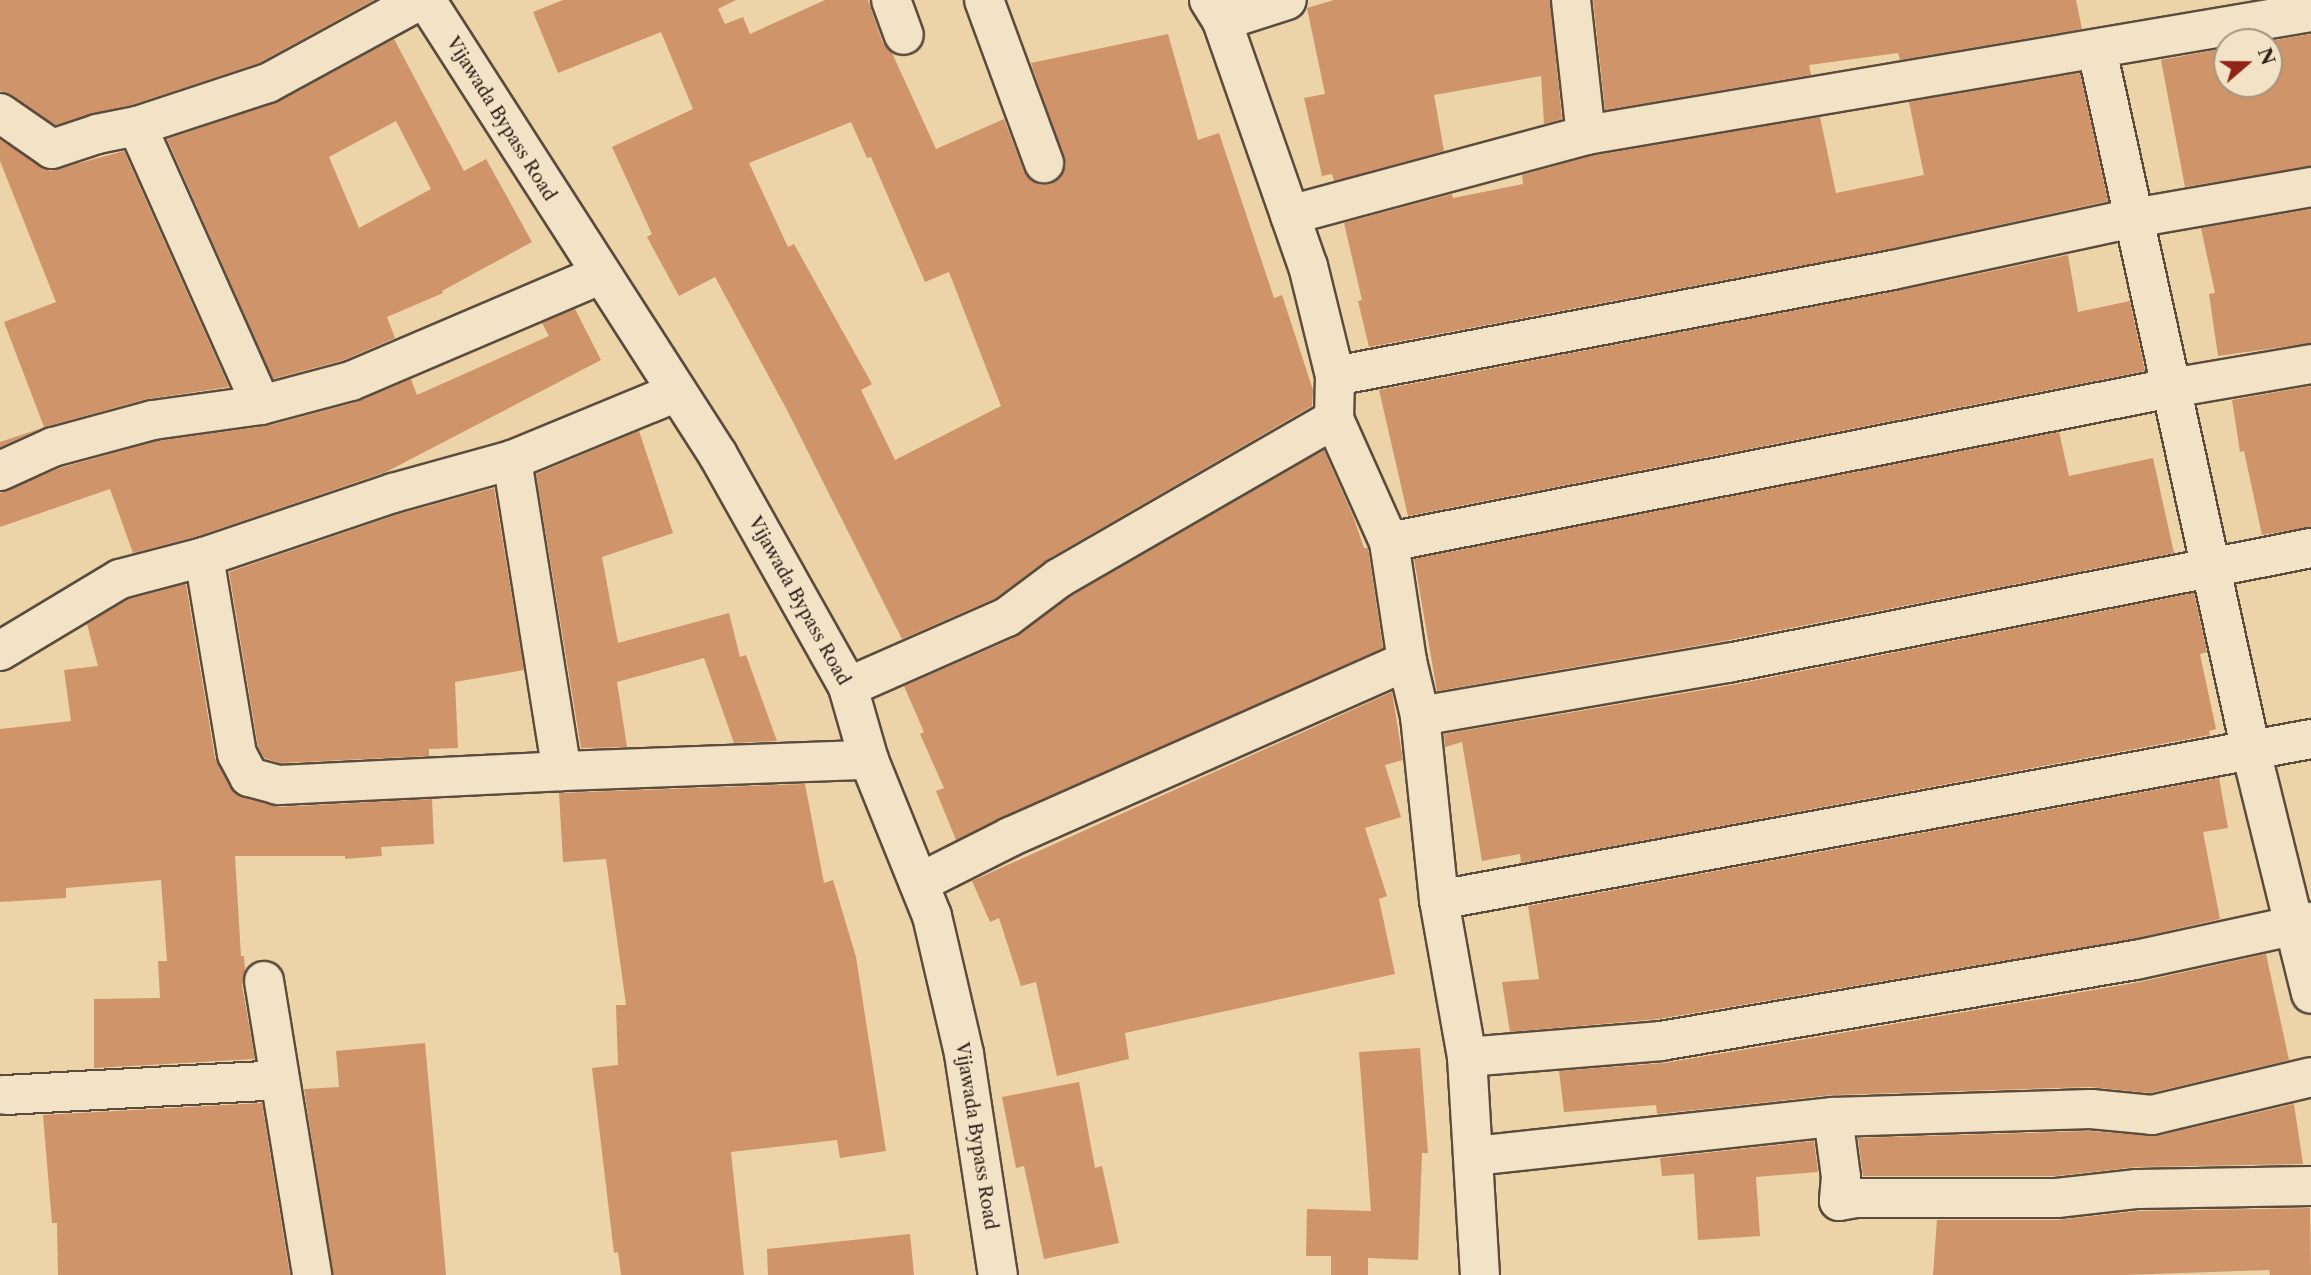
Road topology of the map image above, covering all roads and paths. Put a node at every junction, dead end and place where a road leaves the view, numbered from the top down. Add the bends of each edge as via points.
1 (420, 0) edge
2 (426, 0) edge
3 (984, 0) edge
4 (1287, 0) edge
5 (1571, 0) edge
6 (2292, 10) edge
7 (1215, 11) edge
8 (2097, 50) junction
9 (0, 113) edge
10 (137, 127) junction
11 (1586, 135) junction
12 (1044, 163) dead end
13 (2311, 187) edge
14 (1290, 215) junction
15 (2134, 218) junction
16 (600, 275) junction
17 (2311, 364) edge
18 (1335, 376) junction
19 (2171, 388) junction
20 (677, 392) junction
21 (261, 405) junction
22 (1334, 419) junction
23 (512, 460) junction
24 (0, 471) edge
25 (1389, 542) junction
26 (2311, 548) edge
27 (204, 558) junction
28 (2211, 569) junction
29 (0, 651) edge
30 (1406, 661) junction
31 (848, 687) junction
32 (1420, 716) junction
33 (2311, 739) edge
34 (2250, 751) junction
35 (869, 760) junction
36 (562, 771) junction
37 (919, 883) junction
38 (1438, 901) junction
39 (2303, 924) edge
40 (264, 981) dead end
41 (2311, 994) edge
42 (1467, 1057) junction
43 (2311, 1077) edge
44 (280, 1080) junction
45 (5, 1095) dead end
46 (1833, 1117) junction
47 (1474, 1156) junction
48 (2311, 1186) edge
49 (312, 1275) edge
50 (998, 1275) edge
51 (1480, 1275) edge

1 - 10 street via 268,83
2 - 16 street, Vijawada Bypass Road
3 - 12 street
4 - 7 street
5 - 11 street
6 - 8 street
7 - 14 street
8 - 11 street
8 - 15 street
9 - 10 street via 52,149
10 - 21 street
11 - 14 street
13 - 15 street
14 - 18 street via 1308,266
15 - 18 street via 1893,270
15 - 19 street
16 - 20 street, Vijawada Bypass Road
16 - 21 street via 351,381
17 - 19 street
18 - 22 street
19 - 25 street
19 - 28 street
20 - 23 street
20 - 31 street, Vijawada Bypass Road via 718,455
21 - 24 street via 153,420 53,447
22 - 25 street
22 - 31 street via 1059,578 1007,617
23 - 27 street via 393,493
23 - 36 street
25 - 30 street
26 - 28 street
27 - 29 street via 120,579
27 - 36 street via 237,754 249,777 278,785
28 - 32 street via 1728,663
28 - 34 street
30 - 32 street
30 - 37 street via 1010,837
31 - 35 street, Vijawada Bypass Road
32 - 38 street
33 - 34 street
34 - 38 street
34 - 39 street
35 - 36 street
35 - 37 street, Vijawada Bypass Road
37 - 50 street, Vijawada Bypass Road via 932,916 964,1054
38 - 42 street
39 - 41 street
39 - 42 street via 2136,960 1661,1041
40 - 44 street
42 - 47 street
43 - 46 street via 2152,1115 2091,1109
44 - 45 street
44 - 49 street
46 - 47 street
46 - 48 street via 1841,1177 1839,1201 2057,1198 2137,1189
47 - 51 street

